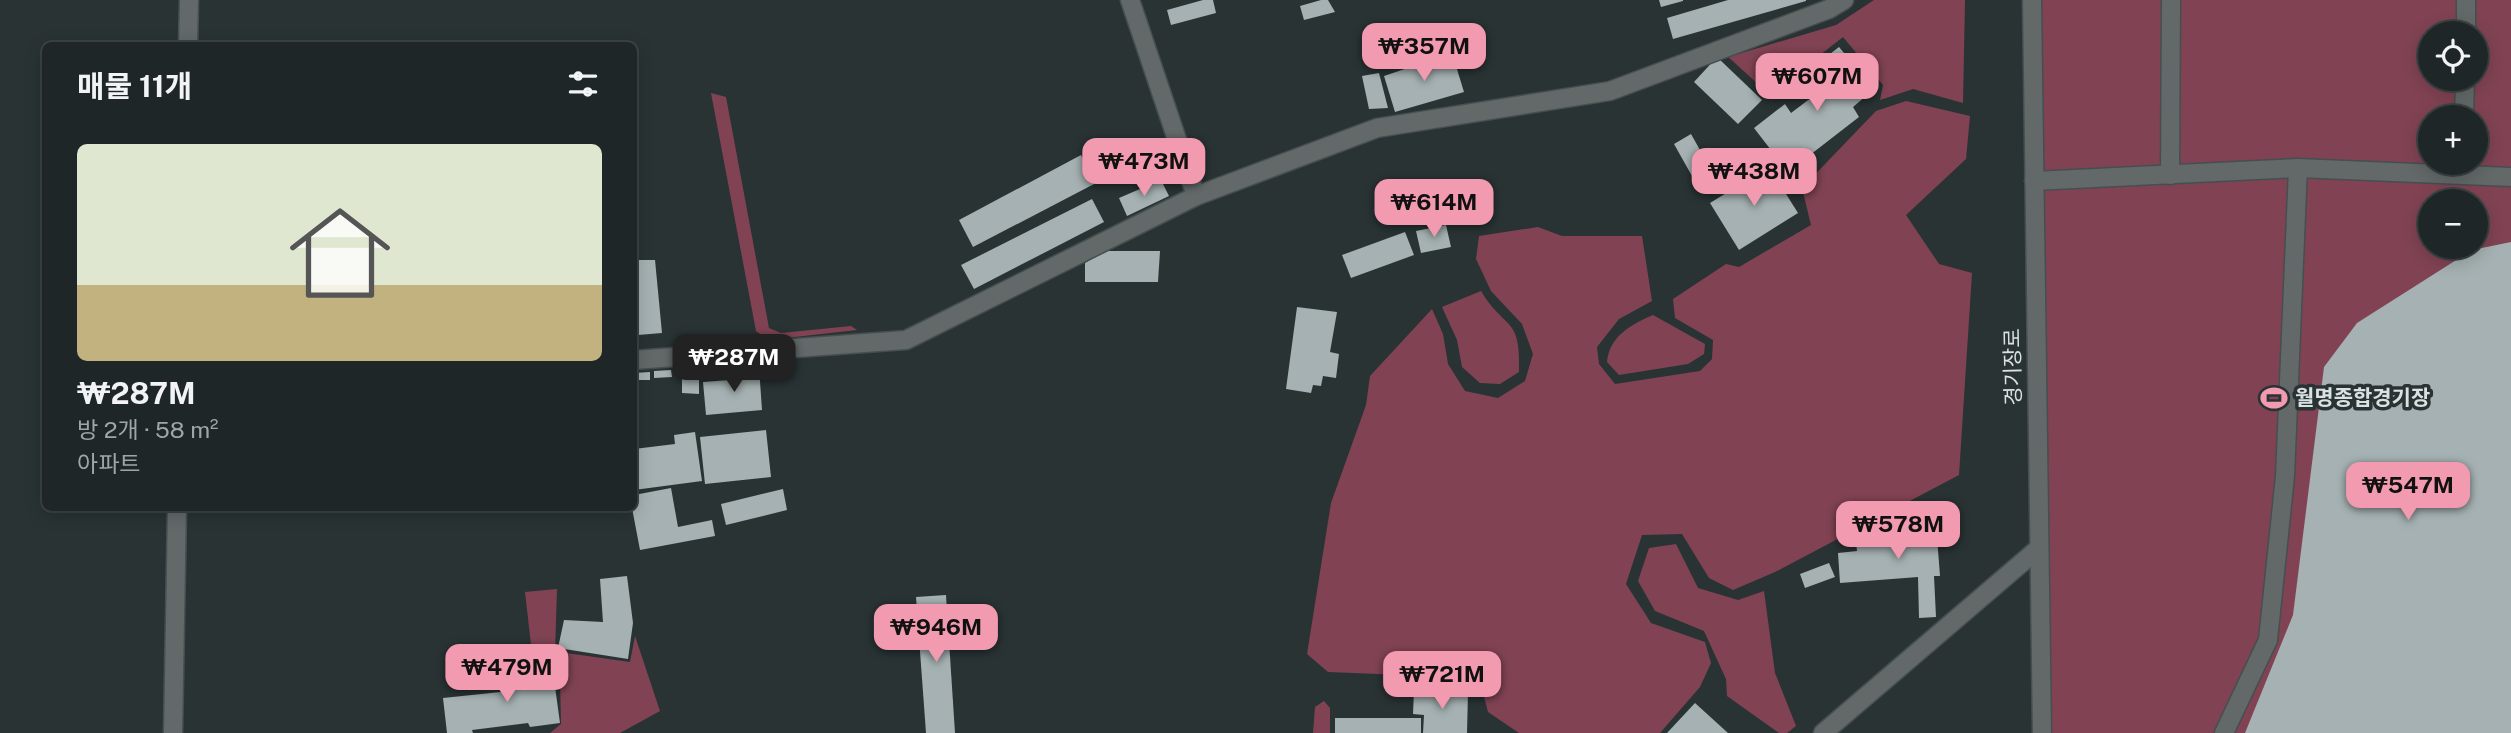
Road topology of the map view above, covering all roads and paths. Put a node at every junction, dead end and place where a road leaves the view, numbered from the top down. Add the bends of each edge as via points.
1 (189, 0) edge
2 (1130, 0) edge
3 (1843, 0) edge
4 (2032, 0) edge
5 (2171, 0) edge
6 (2466, 0) edge
7 (2466, 21) edge
8 (188, 42) edge
9 (2298, 168) junction
10 (2418, 169) edge
11 (2488, 173) edge
12 (2170, 174) junction
13 (2511, 177) edge
14 (2034, 181) junction
15 (1196, 196) junction
16 (637, 360) edge
17 (177, 511) edge
18 (2039, 548) junction
19 (173, 733) edge
20 (1822, 733) edge
21 (2042, 733) edge
22 (2224, 733) edge

1 - 8 street
2 - 15 street
3 - 15 street via 1610,91 1377,128
4 - 14 street, 경기장로
5 - 12 street
6 - 7 street
9 - 10 street
9 - 12 street
9 - 22 street via 2285,476 2268,640
11 - 13 street
12 - 14 street
14 - 18 street, 경기장로
15 - 16 street via 906,340
17 - 19 street
18 - 20 street
18 - 21 street, 경기장로

